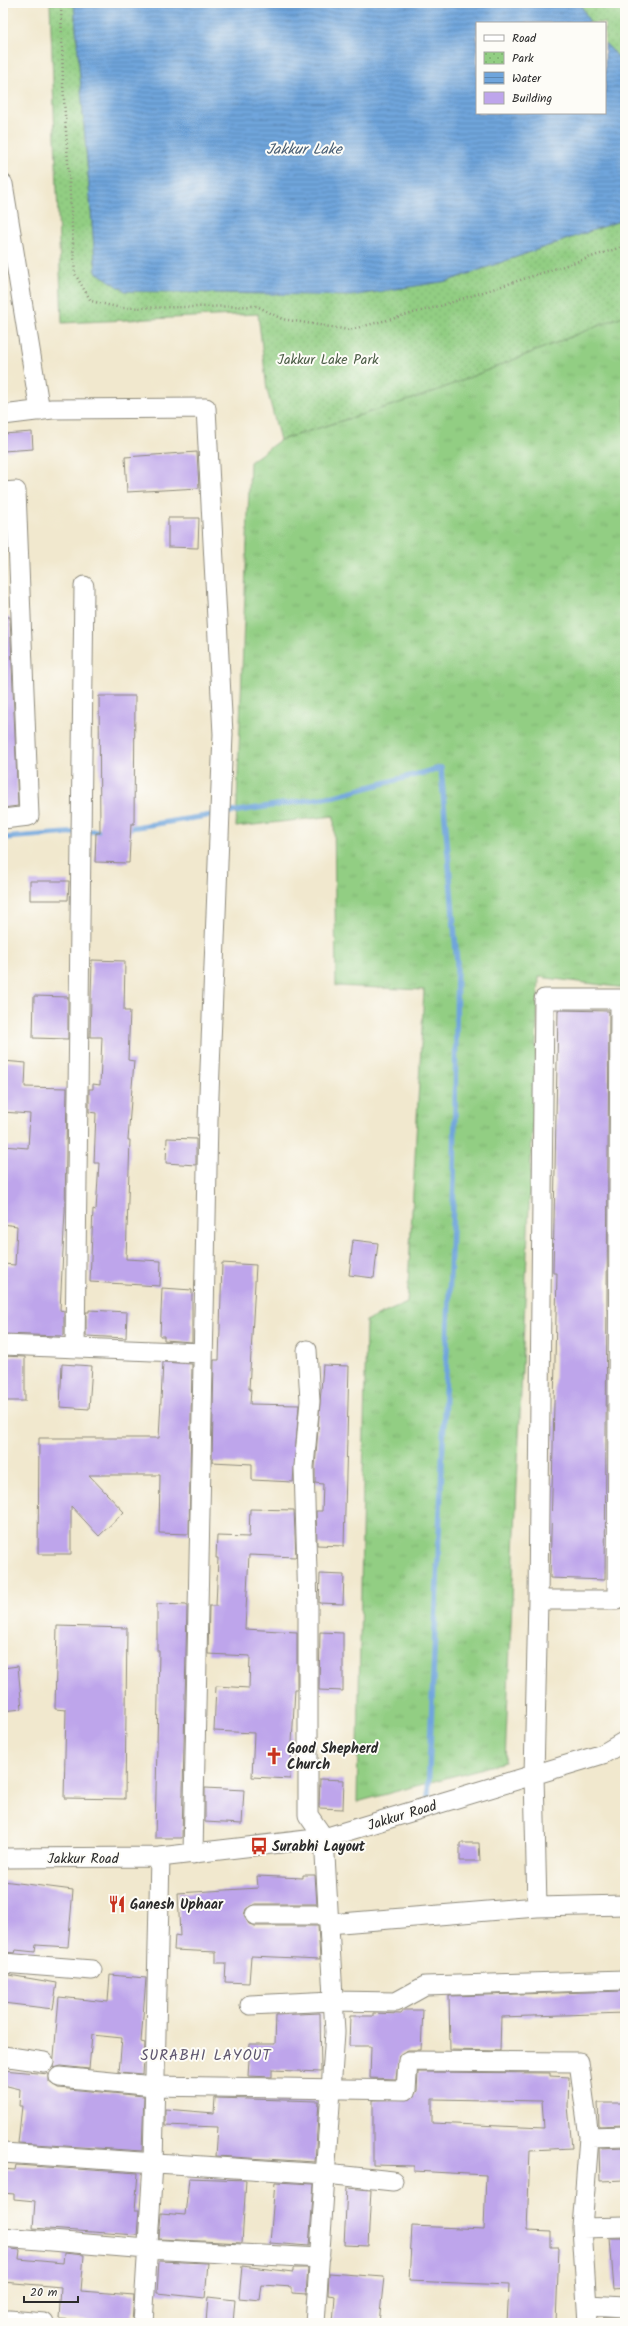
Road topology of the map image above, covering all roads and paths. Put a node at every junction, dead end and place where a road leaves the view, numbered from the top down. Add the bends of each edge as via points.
1 (61, 3) edge
2 (3, 184) edge
3 (625, 246) edge
4 (40, 410) junction
5 (3, 415) edge
6 (3, 492) edge
7 (84, 586) dead end
8 (3, 819) edge
9 (3, 1345) edge
10 (75, 1348) junction
11 (307, 1350) dead end
12 (203, 1353) junction
13 (538, 1600) junction
14 (625, 1741) edge
15 (534, 1775) junction
16 (324, 1838) junction
17 (193, 1854) junction
18 (160, 1857) junction
19 (3, 1858) edge
20 (625, 1905) edge
21 (537, 1908) junction
22 (255, 1915) dead end
23 (328, 1920) junction
24 (3, 1963) edge
25 (92, 1970) dead end
26 (625, 1980) edge
27 (333, 2001) junction
28 (250, 2005) dead end
29 (3, 2056) edge
30 (44, 2062) dead end
31 (59, 2077) dead end
32 (154, 2086) junction
33 (331, 2090) junction
34 (625, 2136) edge
35 (588, 2137) junction
36 (3, 2153) edge
37 (153, 2164) junction
38 (326, 2174) junction
39 (393, 2181) dead end
40 (625, 2227) edge
41 (582, 2228) junction
42 (3, 2237) edge
43 (147, 2249) junction
44 (320, 2258) junction
45 (625, 2307) edge
46 (588, 2314) edge
47 (9, 2320) dead end
48 (44, 2323) edge
49 (143, 2323) edge
50 (315, 2323) edge

1 - 3 path via 63,83 75,274 91,301 121,308 257,306 282,319 349,330 440,306
2 - 4 street
4 - 5 street
4 - 12 street via 206,408 223,734 208,1120
6 - 8 street via 16,491 29,816
7 - 10 street
9 - 10 street
10 - 12 street
11 - 16 street via 310,1401 304,1467 308,1607 308,1815
12 - 17 street
13 - 13 street via 544,999 620,999 617,1600
13 - 15 street
14 - 15 street, Jakkur Road via 603,1754
15 - 16 street, Jakkur Road
15 - 21 street
16 - 17 street, Jakkur Road
16 - 23 street
17 - 18 street, Jakkur Road
18 - 19 street, Jakkur Road
18 - 32 street
20 - 21 street
21 - 23 street
22 - 23 street
23 - 27 street
24 - 25 street
26 - 27 street via 426,1986 396,2002
27 - 28 street
27 - 33 street
29 - 30 street
31 - 32 street
32 - 33 street
32 - 37 street
33 - 35 street via 406,2090 408,2061 579,2062
33 - 38 street
34 - 35 street
35 - 41 street
36 - 37 street
37 - 38 street
37 - 43 street
38 - 39 street
38 - 44 street
40 - 41 street
41 - 46 street
42 - 43 street
43 - 44 street
43 - 49 street
44 - 50 street
45 - 46 street
47 - 48 street

